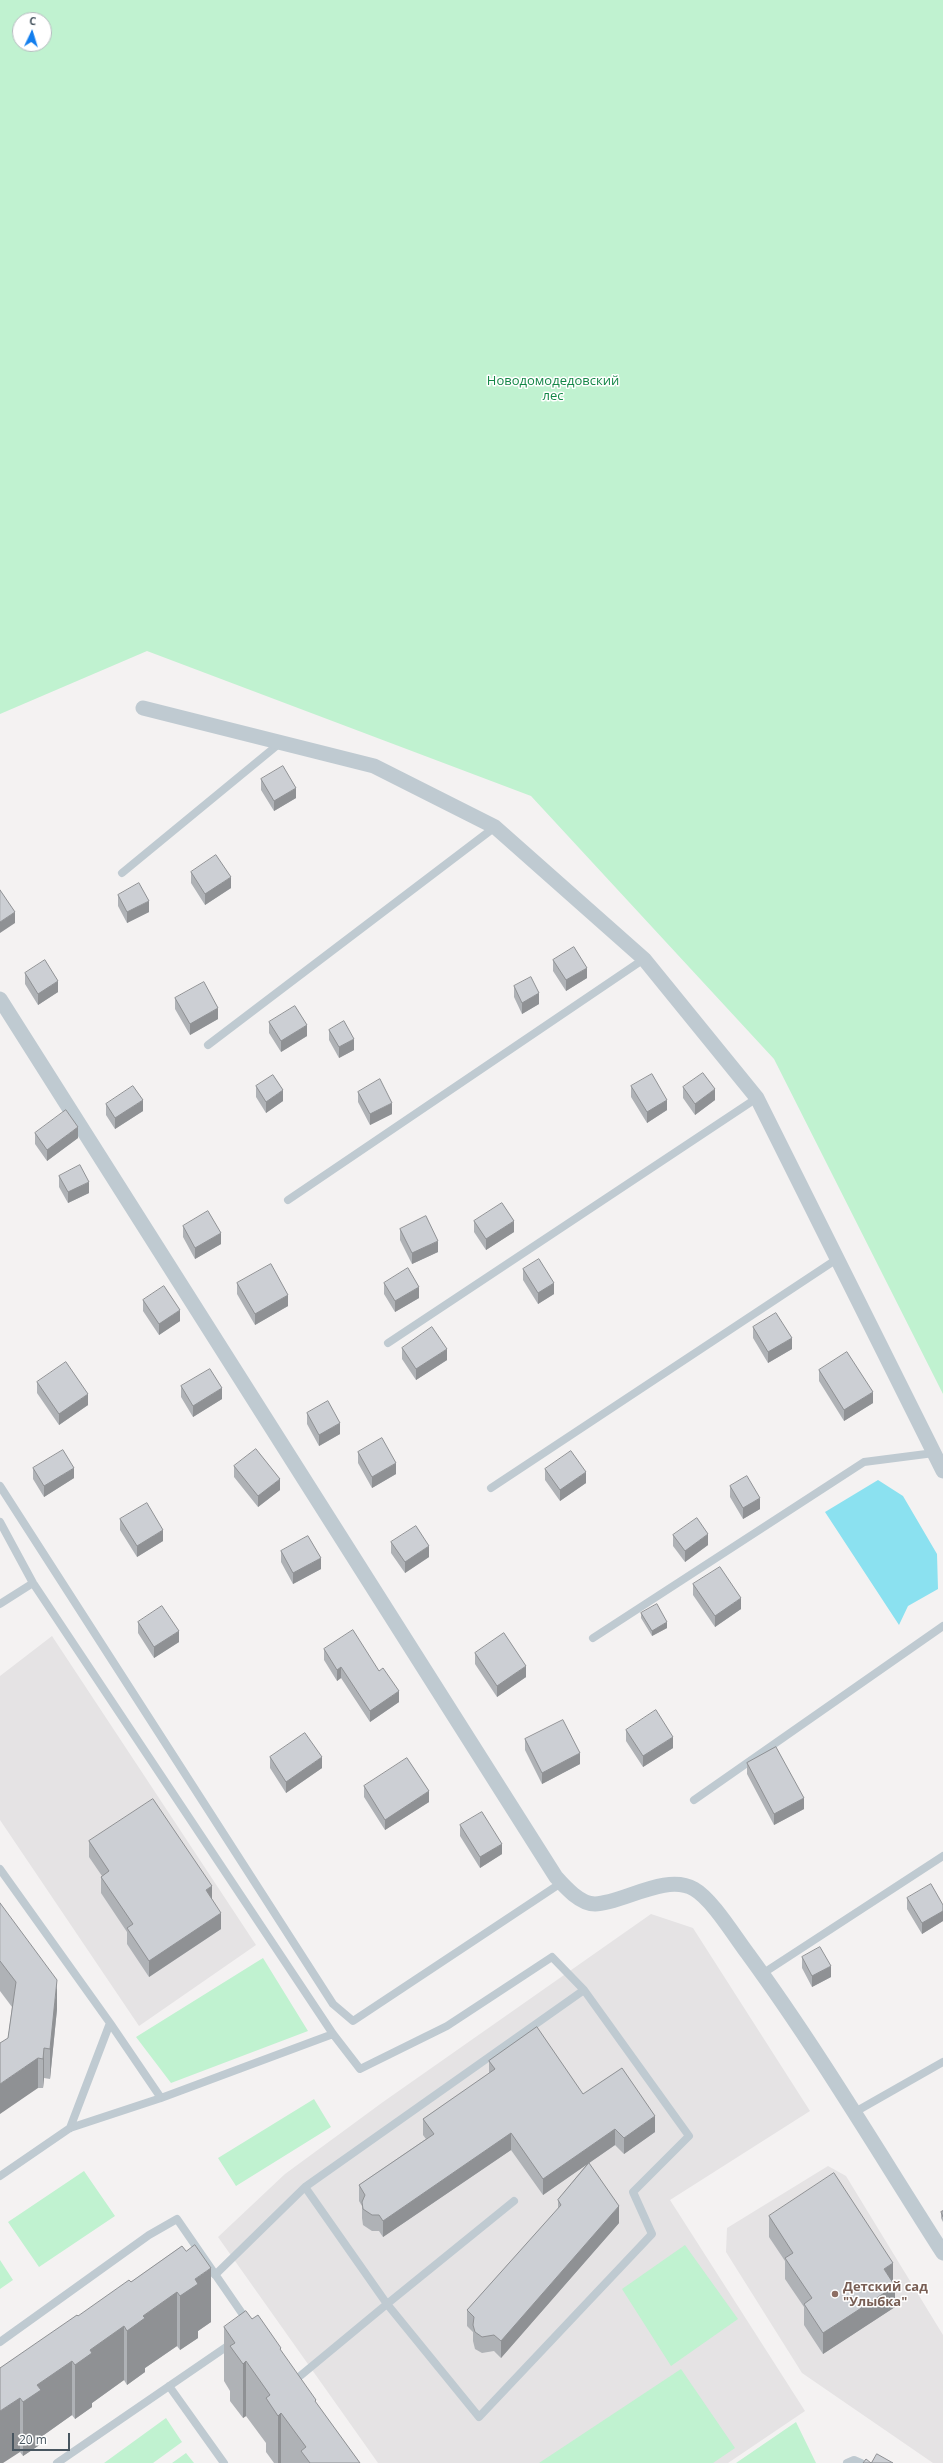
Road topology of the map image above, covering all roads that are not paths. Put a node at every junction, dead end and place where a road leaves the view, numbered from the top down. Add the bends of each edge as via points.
1 (143, 708) dead end
2 (280, 743) junction
3 (495, 827) junction
4 (122, 873) dead end
5 (644, 960) junction
6 (0, 999) edge
7 (208, 1045) dead end
8 (757, 1098) junction
9 (288, 1200) dead end
10 (837, 1259) junction
11 (388, 1343) dead end
12 (934, 1453) junction
13 (943, 1472) edge
14 (0, 1486) edge
15 (491, 1488) dead end
16 (0, 1522) edge
17 (33, 1583) junction
18 (0, 1604) edge
19 (943, 1626) edge
20 (593, 1638) dead end
21 (694, 1800) dead end
22 (943, 1856) edge
23 (0, 1869) edge
24 (561, 1883) junction
25 (762, 1974) junction
26 (584, 1990) junction
27 (110, 2023) junction
28 (333, 2034) junction
29 (943, 2062) edge
30 (161, 2098) junction
31 (855, 2112) junction
32 (70, 2128) junction
33 (0, 2176) edge
34 (306, 2187) junction
35 (514, 2201) dead end
36 (943, 2253) edge
37 (215, 2275) junction
38 (387, 2304) junction
39 (0, 2342) edge
40 (294, 2381) edge
41 (169, 2386) junction
42 (60, 2462) edge
43 (224, 2463) edge
44 (847, 2463) edge
45 (861, 2463) edge

1 - 2 street
2 - 3 street via 374,766
2 - 4 lane
3 - 5 street
3 - 7 lane
5 - 8 street
5 - 9 lane
6 - 24 street
8 - 10 street
8 - 11 lane
10 - 12 street
10 - 15 lane
12 - 13 street
12 - 20 lane via 864,1462
14 - 24 lane via 333,2004 353,2021
16 - 17 lane
17 - 18 lane
17 - 28 lane
19 - 21 lane
22 - 25 lane
23 - 27 lane
24 - 25 street via 573,1894 594,1904 670,1884 694,1889 717,1911
25 - 31 street
26 - 28 lane via 552,1957 447,2026 360,2069
26 - 34 lane
26 - 38 lane via 689,2136 633,2192 652,2234 479,2417
27 - 30 lane
27 - 32 lane
28 - 30 lane
29 - 31 lane
30 - 32 lane
31 - 36 street
32 - 33 lane
34 - 37 lane
34 - 38 lane
35 - 38 lane
37 - 39 lane via 177,2219 149,2235
37 - 41 lane via 252,2329
38 - 40 lane
41 - 42 lane
41 - 43 lane
44 - 45 lane via 854,2460

